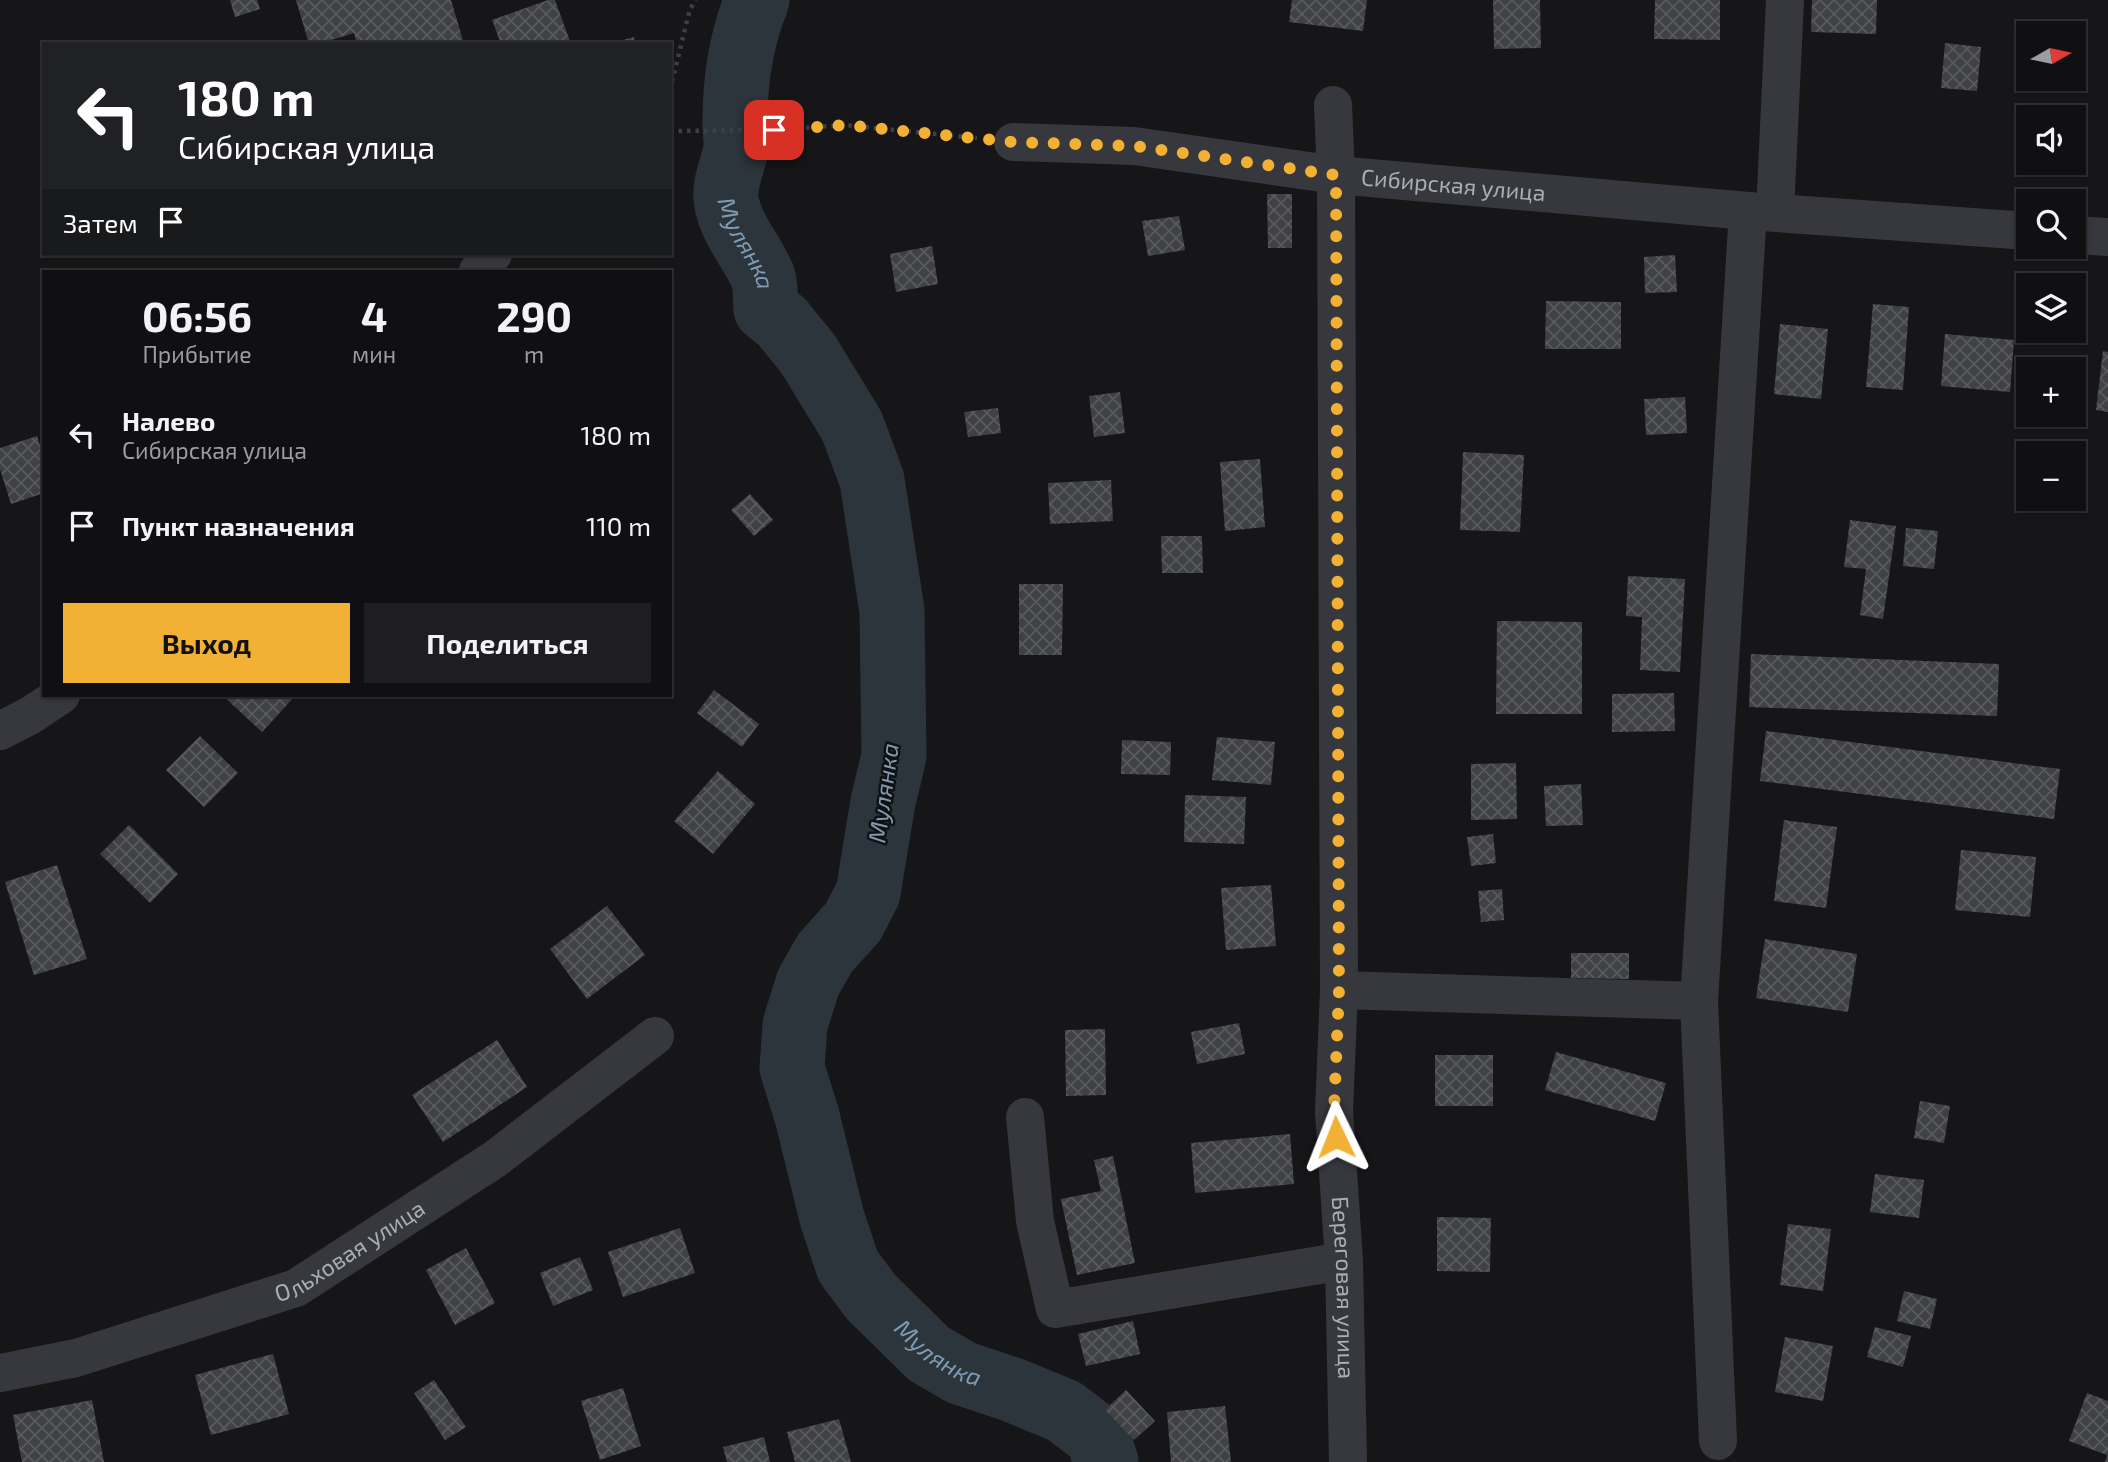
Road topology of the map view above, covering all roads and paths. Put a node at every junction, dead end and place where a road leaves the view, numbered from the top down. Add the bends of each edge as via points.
1 (696, 0) edge
2 (1785, 0) edge
3 (672, 82) edge
4 (1333, 105) dead end
5 (672, 131) edge
6 (1013, 142) joint
7 (1336, 175) junction
8 (1761, 212) junction
9 (2016, 230) edge
10 (2086, 236) edge
11 (2108, 237) edge
12 (491, 256) edge
13 (479, 270) edge
14 (58, 697) edge
15 (0, 731) edge
16 (1339, 990) junction
17 (1699, 1001) junction
18 (655, 1036) dead end
19 (1025, 1117) dead end
20 (1344, 1261) junction
21 (0, 1373) edge
22 (1718, 1441) dead end
23 (1348, 1462) edge

1 - 3 path
2 - 8 street
4 - 7 street, Береговая улица
5 - 6 path via 844,125
6 - 7 street, Сибирская улица via 1134,146
7 - 8 street, Сибирская улица
7 - 16 street, Береговая улица
8 - 9 street, Сибирская улица
8 - 17 street
10 - 11 street
12 - 13 street
14 - 15 street
16 - 17 street
16 - 20 street, Береговая улица via 1334,1112
17 - 22 street
18 - 21 street, Ольховая улица via 495,1159 296,1288 76,1358
19 - 20 street via 1035,1221 1055,1309
20 - 23 street, Береговая улица

